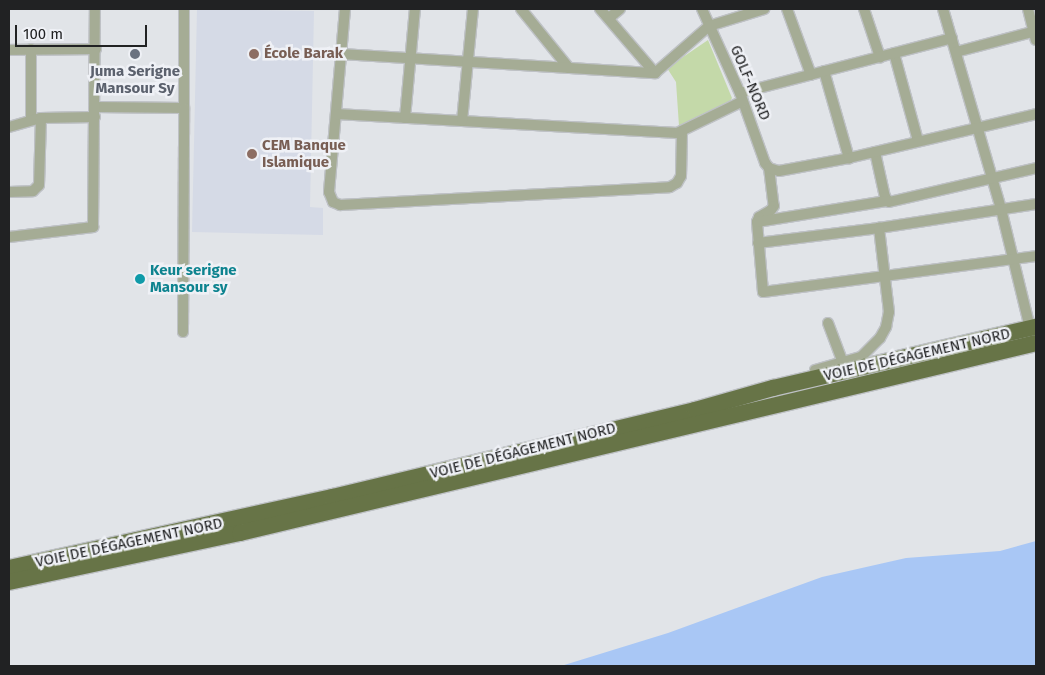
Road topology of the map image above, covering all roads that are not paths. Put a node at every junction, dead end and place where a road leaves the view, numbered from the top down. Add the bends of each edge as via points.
1 (95, 9) edge
2 (184, 9) edge
3 (344, 9) edge
4 (415, 9) edge
5 (473, 9) edge
6 (521, 9) edge
7 (600, 9) edge
8 (620, 9) edge
9 (702, 9) edge
10 (764, 9) edge
11 (787, 9) edge
12 (864, 9) edge
13 (943, 9) edge
14 (1028, 9) edge
15 (609, 18) junction
16 (709, 26) junction
17 (1035, 34) edge
18 (952, 38) junction
19 (31, 49) junction
20 (96, 49) junction
21 (9, 50) edge
22 (956, 52) junction
23 (894, 53) junction
24 (341, 54) junction
25 (880, 56) junction
26 (412, 58) junction
27 (468, 62) junction
28 (569, 68) junction
29 (824, 71) junction
30 (655, 73) junction
31 (811, 75) junction
32 (742, 97) junction
33 (184, 108) junction
34 (95, 112) junction
35 (336, 114) junction
36 (1036, 114) edge
37 (405, 118) junction
38 (36, 119) junction
39 (462, 121) junction
40 (9, 127) edge
41 (978, 128) junction
42 (682, 131) junction
43 (918, 141) junction
44 (876, 152) junction
45 (849, 158) junction
46 (769, 168) junction
47 (1036, 168) edge
48 (992, 178) junction
49 (9, 192) edge
50 (886, 201) junction
51 (1036, 204) edge
52 (1001, 209) junction
53 (757, 222) junction
54 (879, 228) junction
55 (9, 237) edge
56 (758, 243) junction
57 (1036, 256) edge
58 (1013, 259) junction
59 (885, 278) junction
60 (828, 323) dead end
61 (183, 332) dead end
62 (1034, 333) edge
63 (843, 363) junction
64 (773, 388) junction
65 (9, 568) edge
66 (9, 582) edge

1 - 20 street
2 - 33 street
3 - 24 street
4 - 26 street
5 - 27 street
6 - 28 street
7 - 15 street
8 - 15 street
9 - 16 street, GOLF-NORD
10 - 16 street
11 - 31 street
12 - 25 street
13 - 18 street
14 - 17 street
15 - 30 street
16 - 30 street
16 - 32 street, GOLF-NORD
17 - 22 street
18 - 22 street
18 - 23 street
19 - 20 street
19 - 21 street
19 - 38 street
20 - 34 street
22 - 41 street
23 - 25 street
23 - 43 street
24 - 26 street
24 - 35 street
25 - 29 street
26 - 27 street
26 - 37 street
27 - 28 street
27 - 39 street
28 - 30 street
29 - 31 street
29 - 45 street
31 - 32 street
32 - 42 street
32 - 46 street, GOLF-NORD
33 - 34 street
33 - 61 street
34 - 38 street
34 - 55 street via 93,227
35 - 37 street
35 - 42 street via 328,192 333,202 347,206 670,187 681,176
36 - 41 street
37 - 39 street
38 - 40 street
38 - 49 street via 39,185 33,191
39 - 42 street
41 - 43 street
41 - 48 street
43 - 44 street
44 - 45 street
44 - 50 street
45 - 46 street via 779,171
46 - 53 street, GOLF-NORD via 774,206
47 - 48 street
48 - 50 street
48 - 52 street
50 - 53 street
51 - 52 street
52 - 54 street
52 - 58 street
53 - 56 street
54 - 56 street
54 - 59 street
56 - 59 street via 763,292
57 - 58 street
58 - 59 street
58 - 62 street
59 - 63 street via 889,312 886,326 869,351
60 - 63 street
62 - 64 highway, VOIE DE DÉGAGEMENT NORD
62 - 66 highway, VOIE DE DÉGAGEMENT NORD via 240,533
63 - 64 street via 785,380
64 - 65 highway, VOIE DE DÉGAGEMENT NORD via 695,410 333,497

